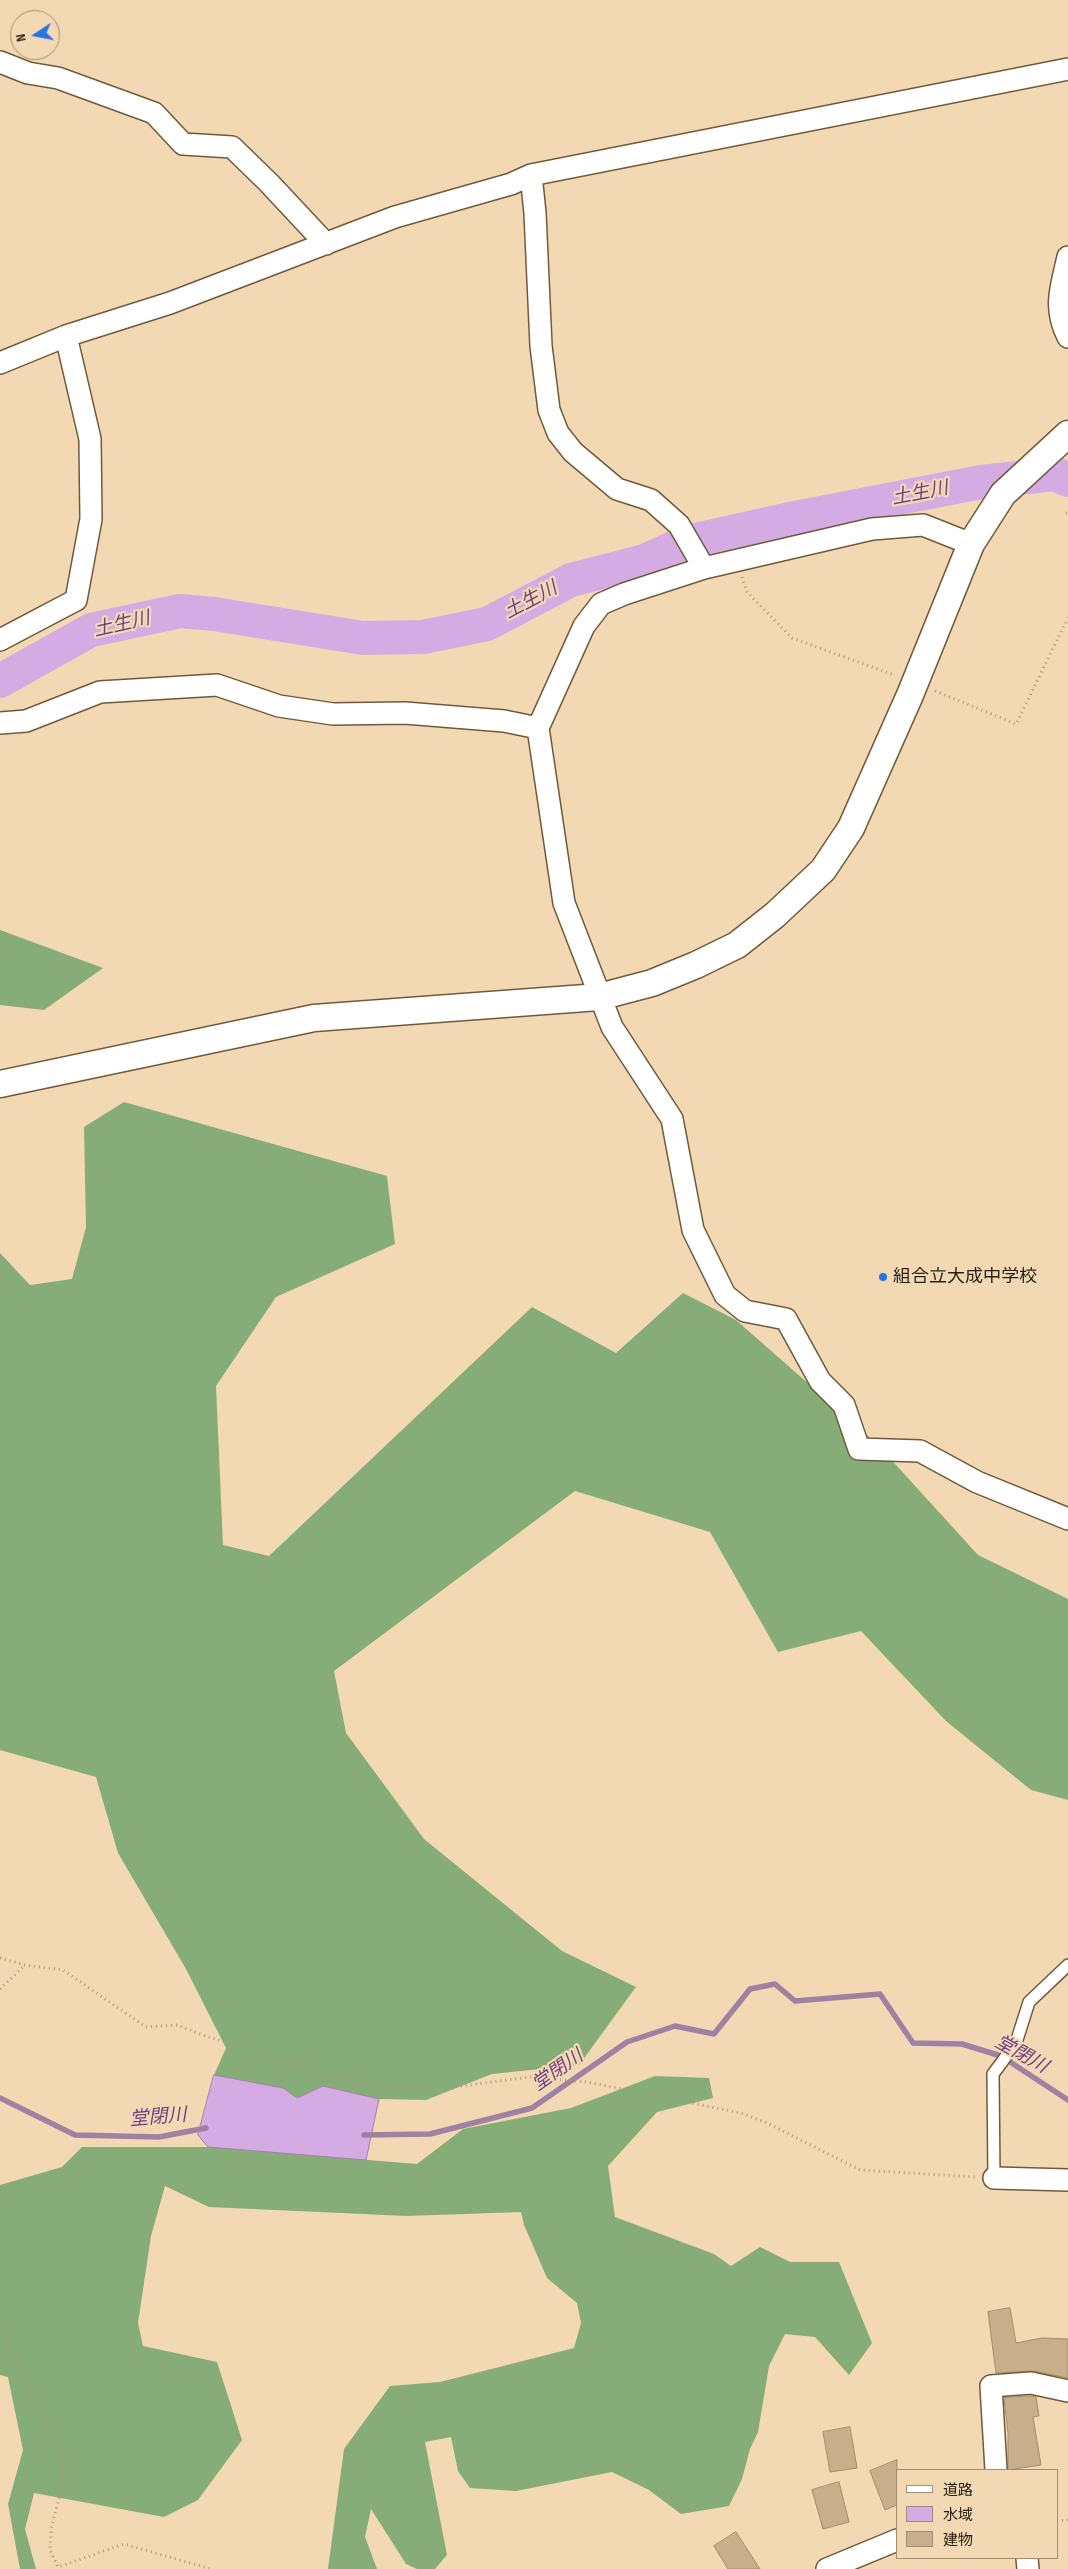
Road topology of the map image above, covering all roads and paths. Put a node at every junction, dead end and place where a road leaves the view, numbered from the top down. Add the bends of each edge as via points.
1 (0, 62) edge
2 (1068, 70) edge
3 (531, 175) junction
4 (326, 244) junction
5 (1068, 257) edge
6 (66, 336) junction
7 (1068, 337) edge
8 (0, 363) edge
9 (1068, 434) edge
10 (972, 544) junction
11 (704, 568) junction
12 (0, 640) edge
13 (0, 723) edge
14 (538, 728) junction
15 (599, 997) junction
16 (0, 1084) edge
17 (1068, 1519) edge
18 (0, 1958) edge
19 (25, 1966) junction
20 (1068, 1966) edge
21 (0, 1989) edge
22 (994, 2178) junction
23 (1068, 2180) edge
24 (0, 2321) edge
25 (1068, 2391) edge
26 (996, 2469) edge
27 (896, 2540) edge
28 (211, 2569) edge
29 (827, 2569) edge

1 - 4 street via 28,73 58,78 154,113 182,144 232,147
2 - 3 street
3 - 4 street via 511,184 395,217
3 - 11 street via 540,346 549,410 558,432 573,452 617,489 651,500 679,525
4 - 6 street via 170,303
5 - 7 street via 1058,295 1060,322
6 - 8 street
6 - 12 street via 90,439 91,519 76,600
9 - 10 street via 1003,494
10 - 11 street via 922,525 872,529
10 - 15 street via 851,828 823,870 737,945 652,983
11 - 14 street via 601,604 584,626
13 - 14 street via 26,721 100,692 217,685 279,706 333,714 405,713 504,721
14 - 15 street via 564,903
15 - 16 street via 314,1018
15 - 17 street via 612,1027 672,1119 693,1230 725,1295 745,1311 786,1319 820,1381 844,1405 859,1449 920,1450 977,1482
18 - 19 path
19 - 21 path
19 - 22 path via 63,1970 146,2028 177,2025 294,2063 324,2077 396,2088 438,2089 530,2077 587,2082 742,2113 860,2170
20 - 22 lane via 1029,2002 1016,2043 993,2074
22 - 23 street
24 - 28 path via 59,2454 63,2484 50,2550 58,2566 124,2544
25 - 26 street via 1030,2383 991,2386
27 - 29 street

